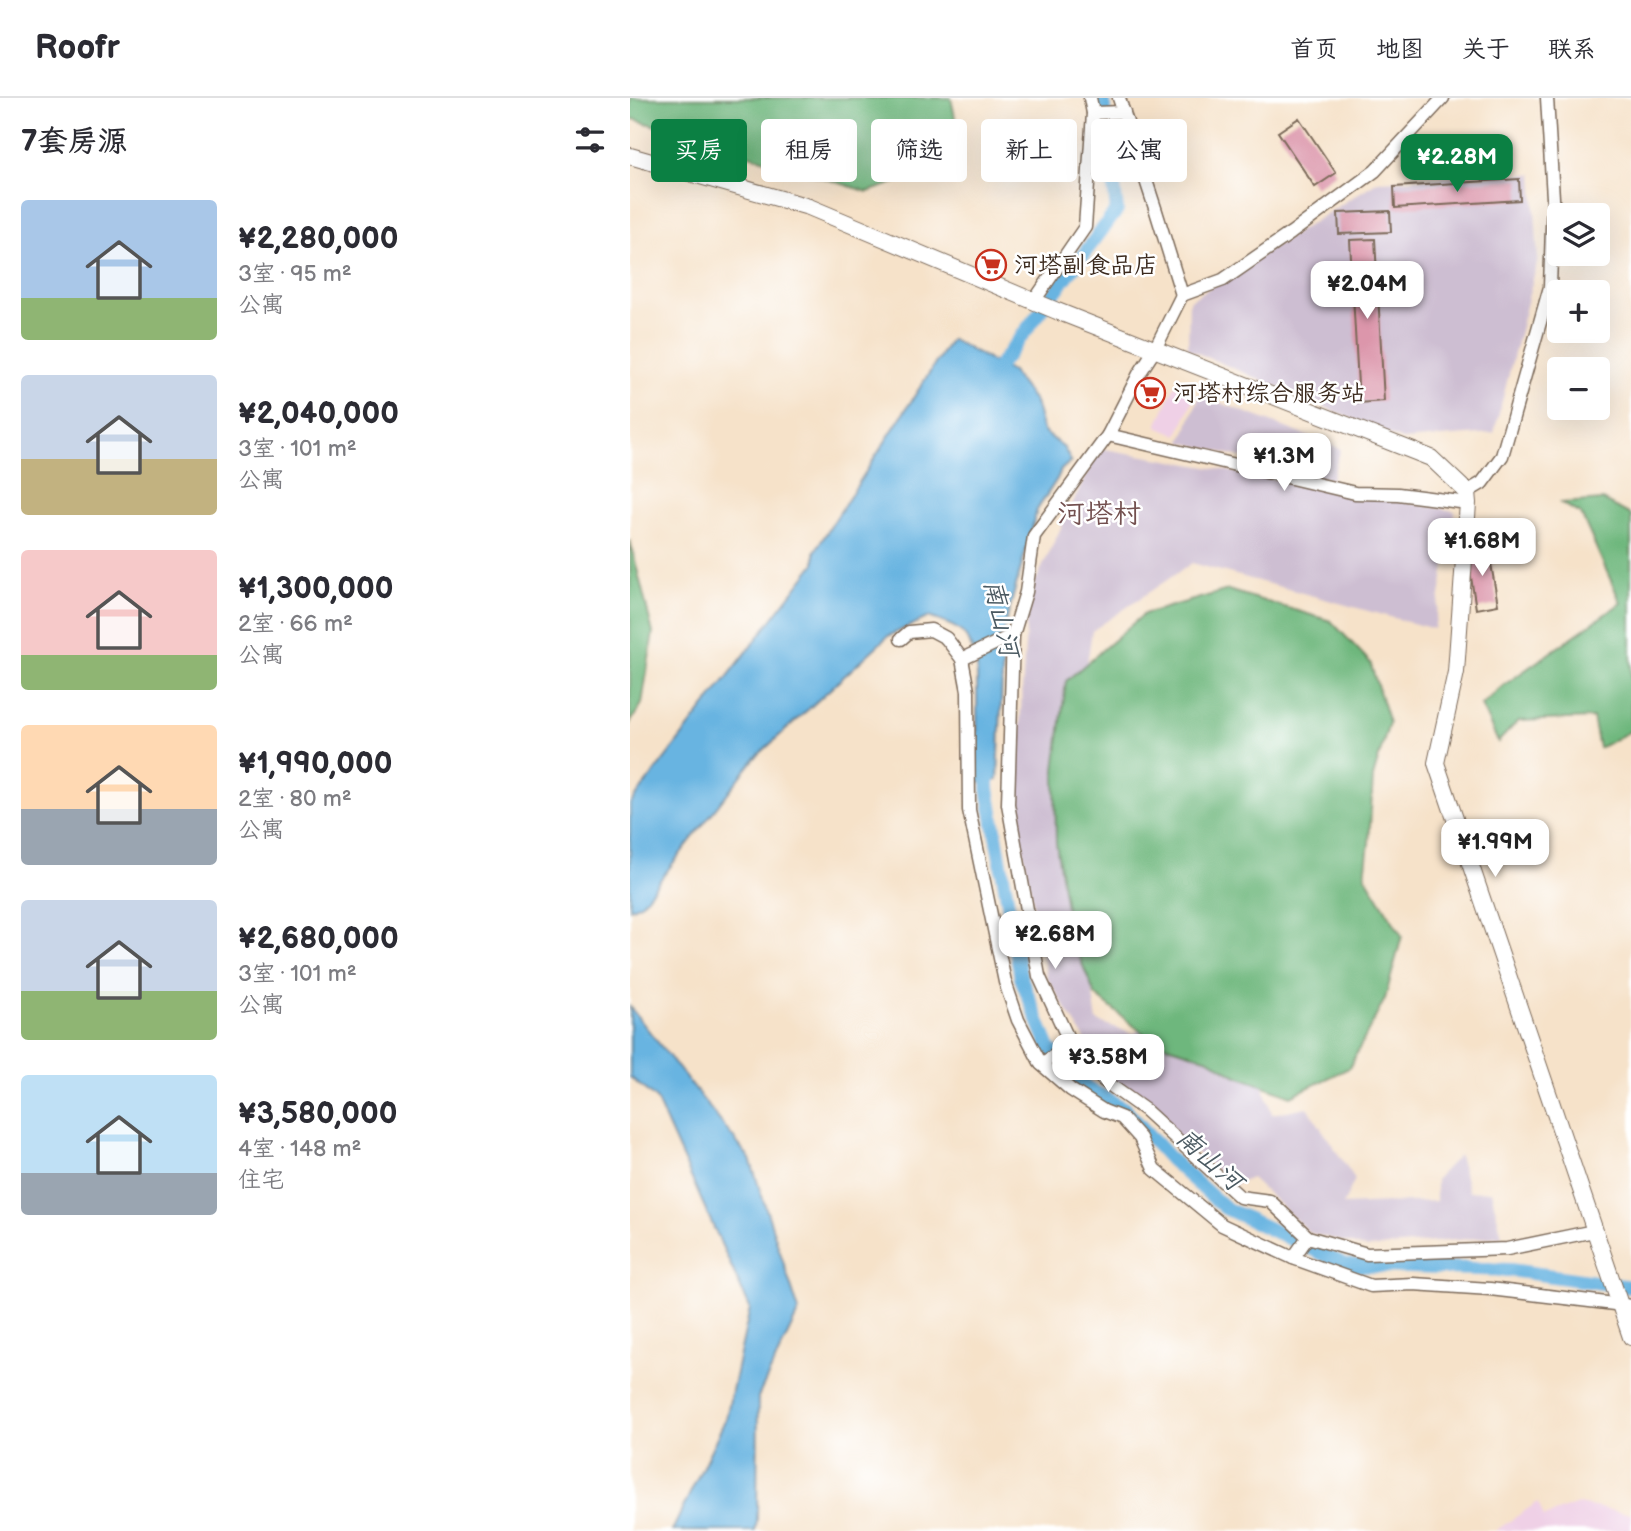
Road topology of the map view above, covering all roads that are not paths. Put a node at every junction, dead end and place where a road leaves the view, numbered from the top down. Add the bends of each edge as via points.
1 (1090, 98) edge
2 (1119, 98) edge
3 (1443, 98) edge
4 (1547, 98) edge
5 (1124, 112) junction
6 (1093, 113) junction
7 (630, 156) edge
8 (1182, 295) junction
9 (1035, 302) junction
10 (1154, 351) junction
11 (1108, 435) junction
12 (1468, 498) junction
13 (1013, 635) junction
14 (901, 639) dead end
15 (962, 659) junction
16 (1071, 1045) junction
17 (1041, 1064) junction
18 (1594, 1231) junction
19 (1308, 1237) junction
20 (1293, 1258) junction
21 (1626, 1305) edge
22 (1631, 1336) edge

1 - 6 street
2 - 5 street
3 - 8 street via 1375,171 1223,280
4 - 12 street via 1553,198 1550,286 1502,456
5 - 6 street
5 - 8 street
6 - 9 street via 1085,227
7 - 9 street via 809,207
8 - 10 street
9 - 10 street
10 - 11 street
10 - 12 street via 1431,458
11 - 12 street via 1355,493
11 - 13 street via 1034,536 1026,592
12 - 18 street via 1456,672 1436,763
13 - 15 street
13 - 16 street via 1008,804 1039,976
14 - 15 street via 909,632 931,629 946,638
15 - 17 street via 968,691 969,810 1005,982
16 - 17 street
16 - 19 street via 1103,1080 1145,1110 1240,1197 1270,1201
17 - 20 street via 1071,1090 1122,1118 1140,1138 1154,1170 1222,1225
18 - 19 street via 1507,1249 1367,1254
18 - 21 street
19 - 20 street
20 - 21 street via 1371,1286 1490,1289
21 - 22 street

